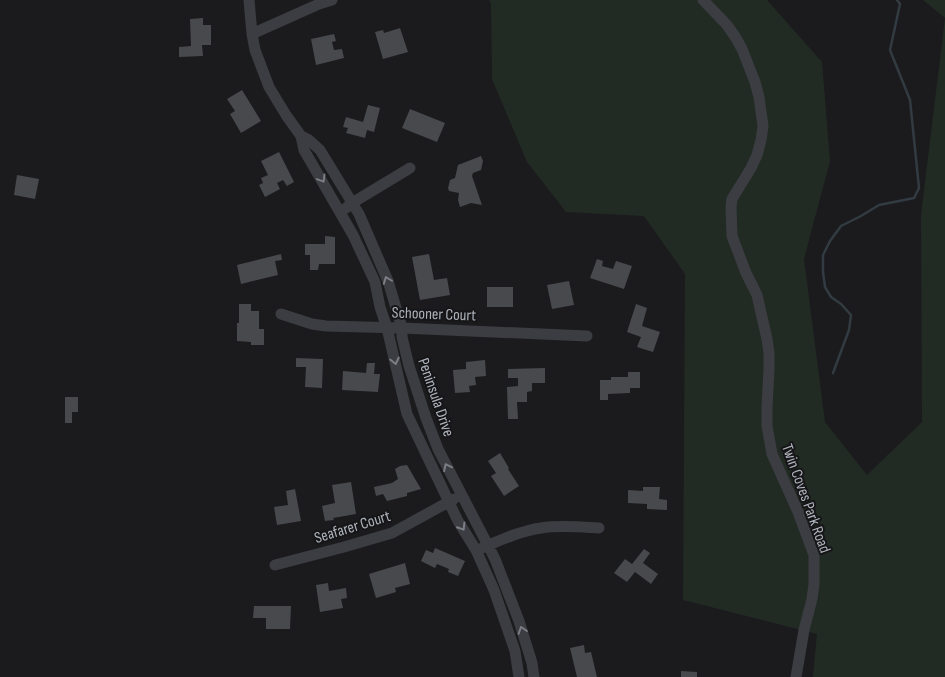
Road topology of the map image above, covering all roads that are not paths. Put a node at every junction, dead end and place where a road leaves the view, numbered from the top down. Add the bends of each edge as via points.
1 (249, 0) edge
2 (332, 0) edge
3 (703, 0) edge
4 (252, 34) junction
5 (301, 136) junction
6 (410, 168) dead end
7 (352, 203) junction
8 (341, 213) junction
9 (281, 314) dead end
10 (387, 328) junction
11 (402, 328) junction
12 (587, 336) dead end
13 (462, 494) junction
14 (449, 501) junction
15 (599, 528) dead end
16 (489, 545) junction
17 (476, 550) junction
18 (275, 565) dead end
19 (519, 677) edge
20 (534, 677) edge
21 (796, 677) edge

1 - 4 street, Peninsula Drive
2 - 4 street
3 - 21 street, Twin Coves Park Road via 742,49 760,106 762,140 751,168 732,199 732,236 757,295 768,340 770,369 766,408 772,454 814,555 812,599
4 - 5 street, Peninsula Drive via 269,87
5 - 7 street, Peninsula Drive via 320,150
5 -> 8 street, Peninsula Drive via 304,150
6 - 7 street
7 - 8 street
11 -> 7 street, Peninsula Drive via 388,282
8 - 10 street, Peninsula Drive via 376,282
9 - 10 street, Schooner Court via 326,326
10 - 11 street, Schooner Court
10 -> 14 street, Peninsula Drive via 407,414
11 - 12 street, Schooner Court
13 -> 11 street, Peninsula Drive via 426,418 409,366
13 - 14 street, Seafarer Court
13 - 16 street, Peninsula Drive
14 -> 17 street, Peninsula Drive
14 - 18 street, Seafarer Court via 392,533
15 - 16 street via 540,528
16 - 17 street
20 -> 16 street, Peninsula Drive via 519,621
17 - 19 street, Peninsula Drive via 494,590

